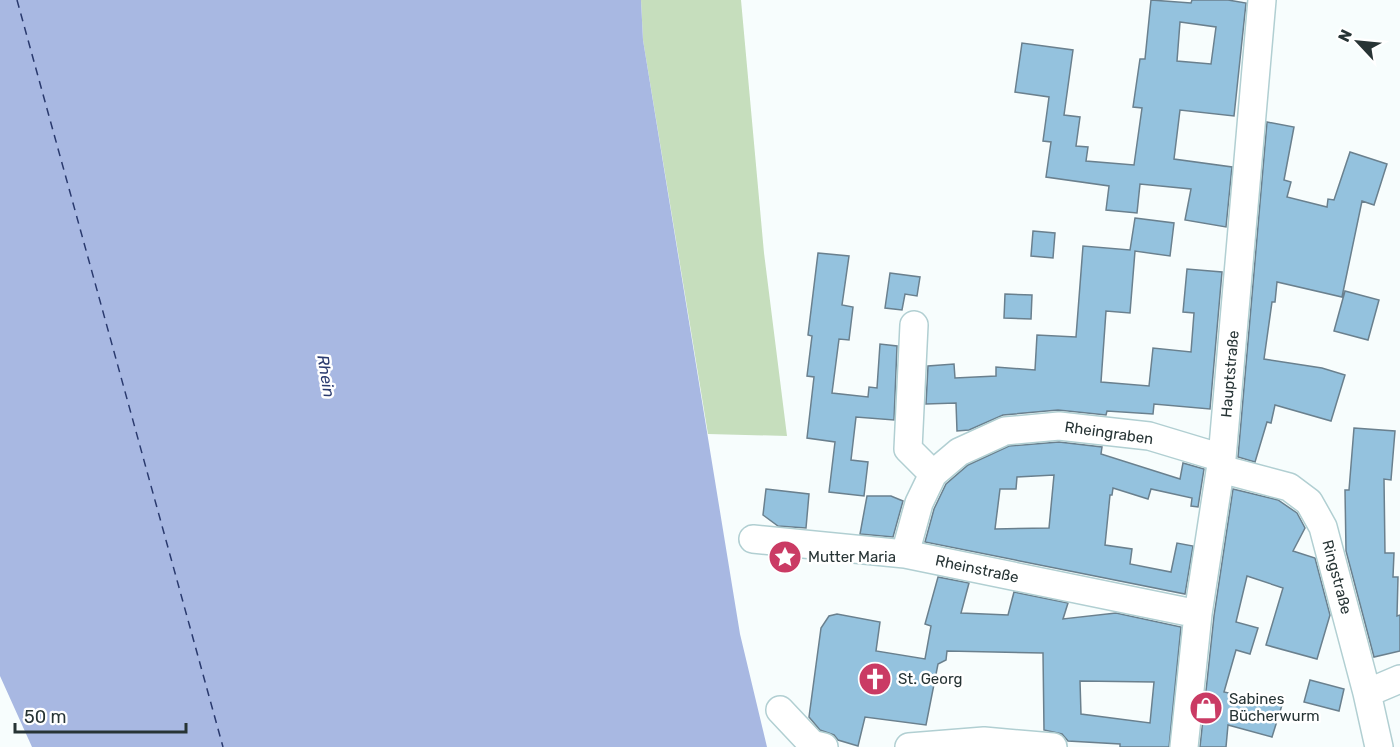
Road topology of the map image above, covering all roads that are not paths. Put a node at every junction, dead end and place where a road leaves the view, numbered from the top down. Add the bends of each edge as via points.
1 (1262, 0) edge
2 (914, 325) dead end
3 (1222, 464) junction
4 (933, 474) junction
5 (753, 539) dead end
6 (905, 554) junction
7 (1198, 614) junction
8 (1400, 679) edge
9 (1368, 693) junction
10 (780, 710) dead end
11 (824, 747) edge
12 (909, 747) edge
13 (1053, 747) edge
14 (1184, 747) edge
15 (1379, 747) edge

1 - 3 street, Hauptstraße
2 - 4 street via 908,449
3 - 4 street, Rheingraben via 1149,436 1059,426 1005,431 959,452
3 - 7 street, Hauptstraße
3 - 9 street, Ringstraße via 1289,487 1309,502 1323,527
4 - 6 street, Rheingraben via 919,503
5 - 6 street, Rheinstraße
6 - 7 street, Rheinstraße
7 - 14 street, Hauptstraße
8 - 9 street
9 - 15 street, Ringstraße
10 - 11 street via 812,744
12 - 13 street via 984,741

